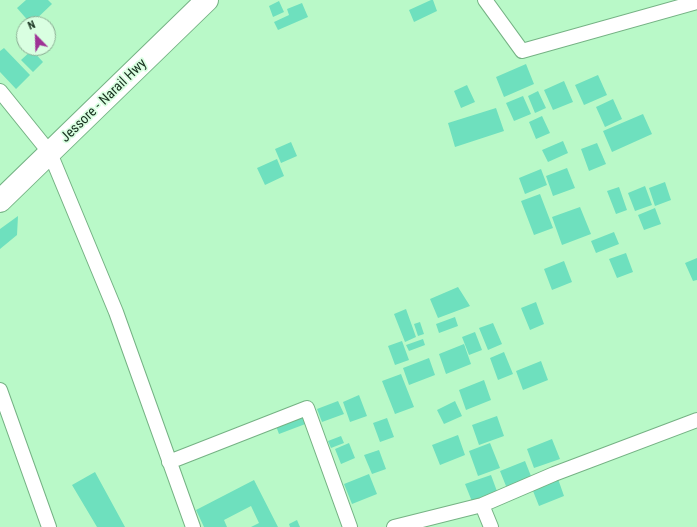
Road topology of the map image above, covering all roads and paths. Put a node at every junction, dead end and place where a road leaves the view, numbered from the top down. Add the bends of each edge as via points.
1 (207, 0) edge
2 (485, 0) edge
3 (697, 2) edge
4 (0, 91) edge
5 (50, 153) junction
6 (0, 201) edge
7 (0, 390) edge
8 (697, 420) edge
9 (169, 462) junction
10 (482, 505) junction
11 (49, 527) edge
12 (192, 527) edge
13 (350, 527) edge
14 (394, 527) edge
15 (490, 527) edge

1 - 5 highway, Jessore - Narail Hwy
2 - 3 street via 522,51
4 - 5 street
5 - 6 highway, Jessore - Narail Hwy
5 - 9 street via 116,312
7 - 11 street
8 - 10 street via 554,474
9 - 12 street
9 - 13 street via 307,408
10 - 14 street
10 - 15 street

